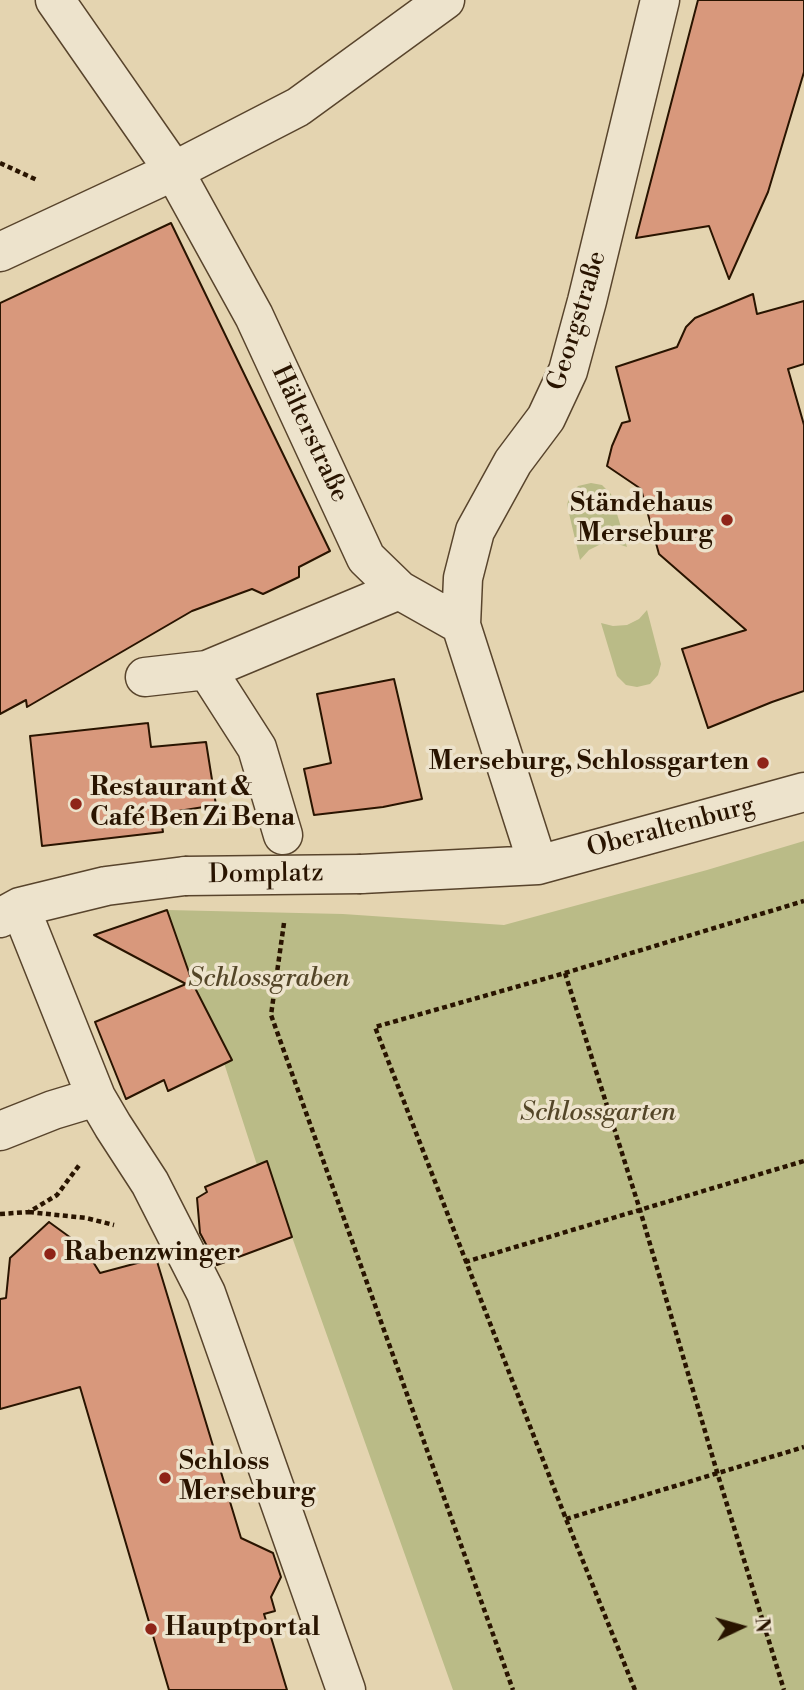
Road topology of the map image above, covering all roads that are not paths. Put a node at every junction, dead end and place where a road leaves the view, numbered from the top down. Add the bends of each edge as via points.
1 (55, 0) edge
2 (445, 0) edge
3 (660, 0) edge
4 (174, 171) junction
5 (0, 252) edge
6 (399, 590) junction
7 (461, 625) junction
8 (207, 670) junction
9 (145, 677) dead end
10 (804, 792) edge
11 (284, 835) dead end
12 (538, 864) junction
13 (10, 912) edge
14 (104, 1111) junction
15 (0, 1131) edge
16 (346, 1690) edge

1 - 4 street, Hälterstraße
2 - 4 street via 298,107
3 - 7 street, Georgstraße via 568,371 545,418 513,462 475,531 463,578
4 - 5 street
4 - 6 street, Hälterstraße via 254,316 366,558
6 - 7 street, Hälterstraße
6 - 8 street
7 - 12 street
8 - 9 street
8 - 11 street via 257,748
10 - 12 street, Oberaltenburg
12 - 13 street, Domplatz, bridge via 361,874 185,876 106,886
13 - 14 street
14 - 15 street via 53,1110
14 - 16 street via 150,1183 206,1293

